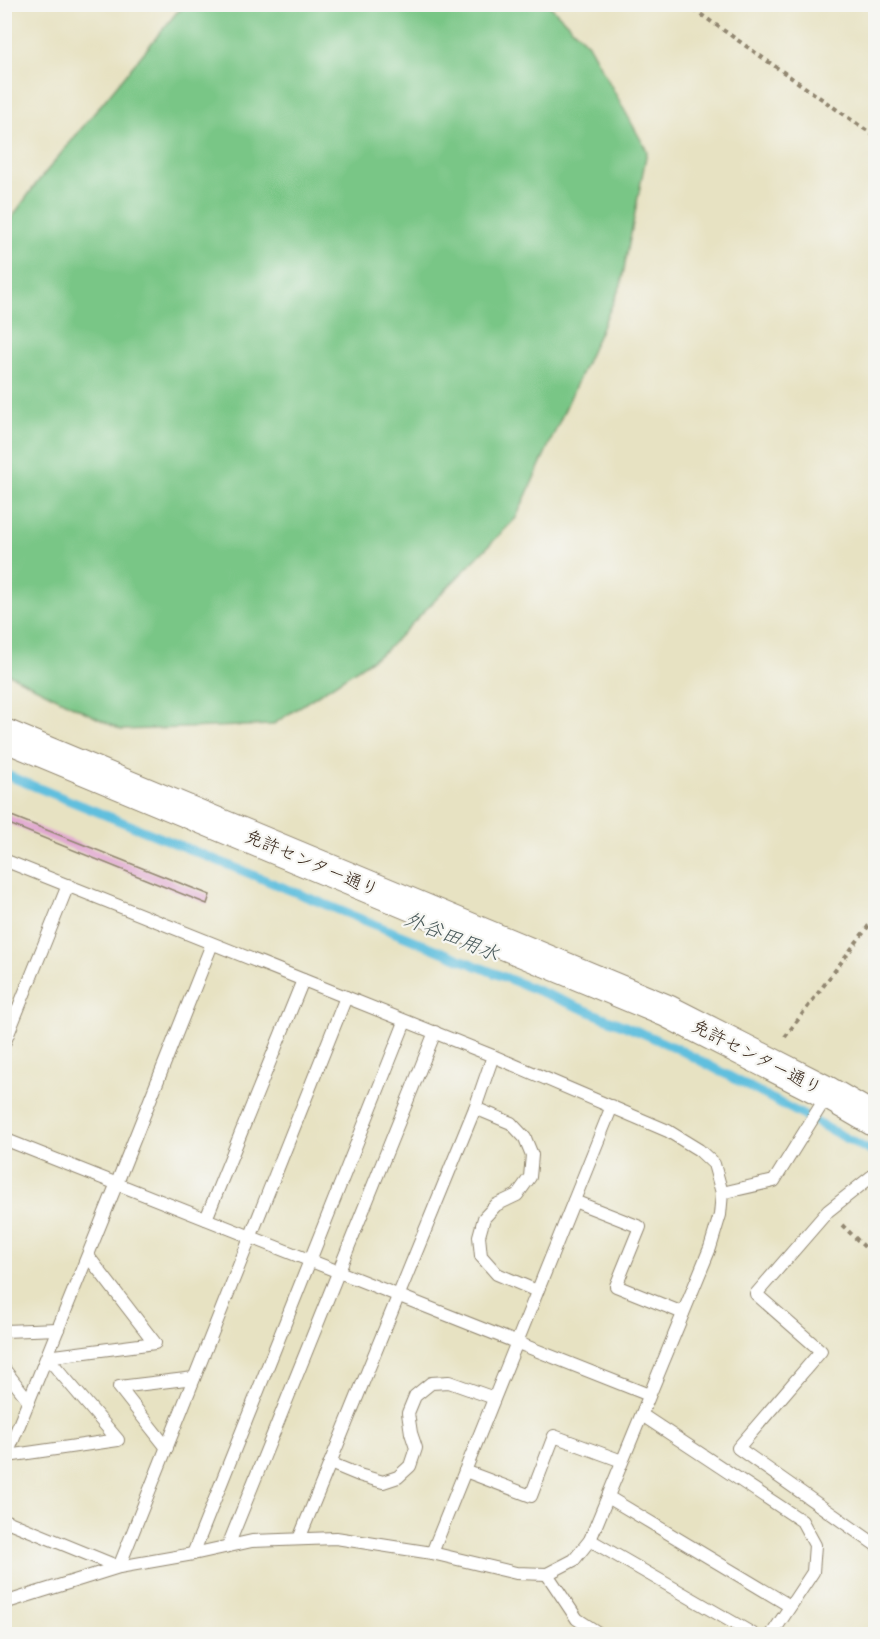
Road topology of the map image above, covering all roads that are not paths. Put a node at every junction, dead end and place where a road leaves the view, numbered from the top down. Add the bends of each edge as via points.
1 (4, 735) edge
2 (4, 860) edge
3 (68, 885) junction
4 (212, 944) junction
5 (303, 980) junction
6 (346, 997) junction
7 (405, 1022) junction
8 (435, 1032) junction
9 (4, 1044) edge
10 (493, 1056) junction
11 (828, 1094) junction
12 (612, 1106) junction
13 (475, 1108) junction
14 (876, 1120) edge
15 (4, 1139) edge
16 (876, 1173) edge
17 (117, 1183) junction
18 (722, 1193) junction
19 (574, 1201) junction
20 (206, 1219) junction
21 (250, 1237) junction
22 (88, 1256) junction
23 (310, 1260) junction
24 (339, 1272) junction
25 (537, 1291) junction
26 (399, 1295) junction
27 (683, 1313) junction
28 (58, 1329) junction
29 (4, 1331) edge
30 (517, 1342) junction
31 (47, 1357) junction
32 (4, 1369) edge
33 (194, 1378) junction
34 (649, 1395) junction
35 (494, 1398) junction
36 (29, 1401) junction
37 (642, 1415) junction
38 (167, 1448) junction
39 (7, 1453) edge
40 (622, 1461) junction
41 (330, 1463) junction
42 (465, 1471) junction
43 (608, 1497) junction
44 (4, 1520) edge
45 (299, 1539) junction
46 (590, 1540) junction
47 (876, 1545) edge
48 (228, 1546) junction
49 (432, 1553) junction
50 (193, 1554) junction
51 (119, 1567) junction
52 (547, 1574) junction
53 (4, 1603) edge
54 (790, 1606) junction
55 (600, 1635) edge
56 (753, 1635) edge
57 (772, 1635) edge

1 - 11 street, 免許センター通り via 667,1011
2 - 3 lane
3 - 4 lane
3 - 9 lane
4 - 5 lane
4 - 17 lane
5 - 6 lane
5 - 20 lane
6 - 7 lane
6 - 21 lane
7 - 8 lane
7 - 23 lane
8 - 10 lane
8 - 24 lane
10 - 12 lane
10 - 13 lane
11 - 14 street, 免許センター通り
11 - 18 lane via 774,1181
12 - 18 lane via 699,1150 714,1164
12 - 19 lane
13 - 25 lane via 511,1124 525,1138 532,1155 530,1177 517,1195 496,1205 484,1218 479,1236 481,1256 497,1274
13 - 26 lane
15 - 17 lane
16 - 47 lane via 828,1211 756,1294 821,1351 738,1448
17 - 20 lane
17 - 22 lane
18 - 27 lane via 710,1248
19 - 25 lane
19 - 27 lane via 640,1227 616,1286
20 - 21 lane
21 - 23 lane
21 - 33 lane
22 - 28 lane
22 - 31 lane via 155,1342
23 - 24 lane
23 - 50 lane
24 - 26 lane
24 - 48 lane
25 - 30 lane
26 - 30 lane
26 - 41 lane
27 - 34 lane
28 - 29 lane
28 - 31 lane
30 - 34 lane
30 - 35 lane
31 - 36 lane
31 - 39 lane via 118,1440
32 - 36 lane
33 - 38 lane
33 - 38 lane via 119,1387
34 - 37 lane
35 - 41 lane via 448,1382 430,1383 415,1396 408,1413 416,1448 410,1466 398,1477 383,1482
35 - 42 lane
36 - 39 lane
37 - 40 lane
37 - 54 lane via 802,1521 815,1545 813,1572
38 - 51 lane
40 - 42 lane via 554,1436 531,1496
40 - 43 lane
41 - 45 lane
42 - 49 lane
43 - 46 lane
43 - 54 lane
44 - 51 lane
45 - 48 lane
45 - 49 lane via 336,1538
46 - 52 lane via 574,1560
46 - 56 lane
48 - 50 lane
49 - 52 lane via 516,1574
50 - 51 lane
51 - 53 lane
52 - 55 lane via 577,1619
54 - 57 lane

